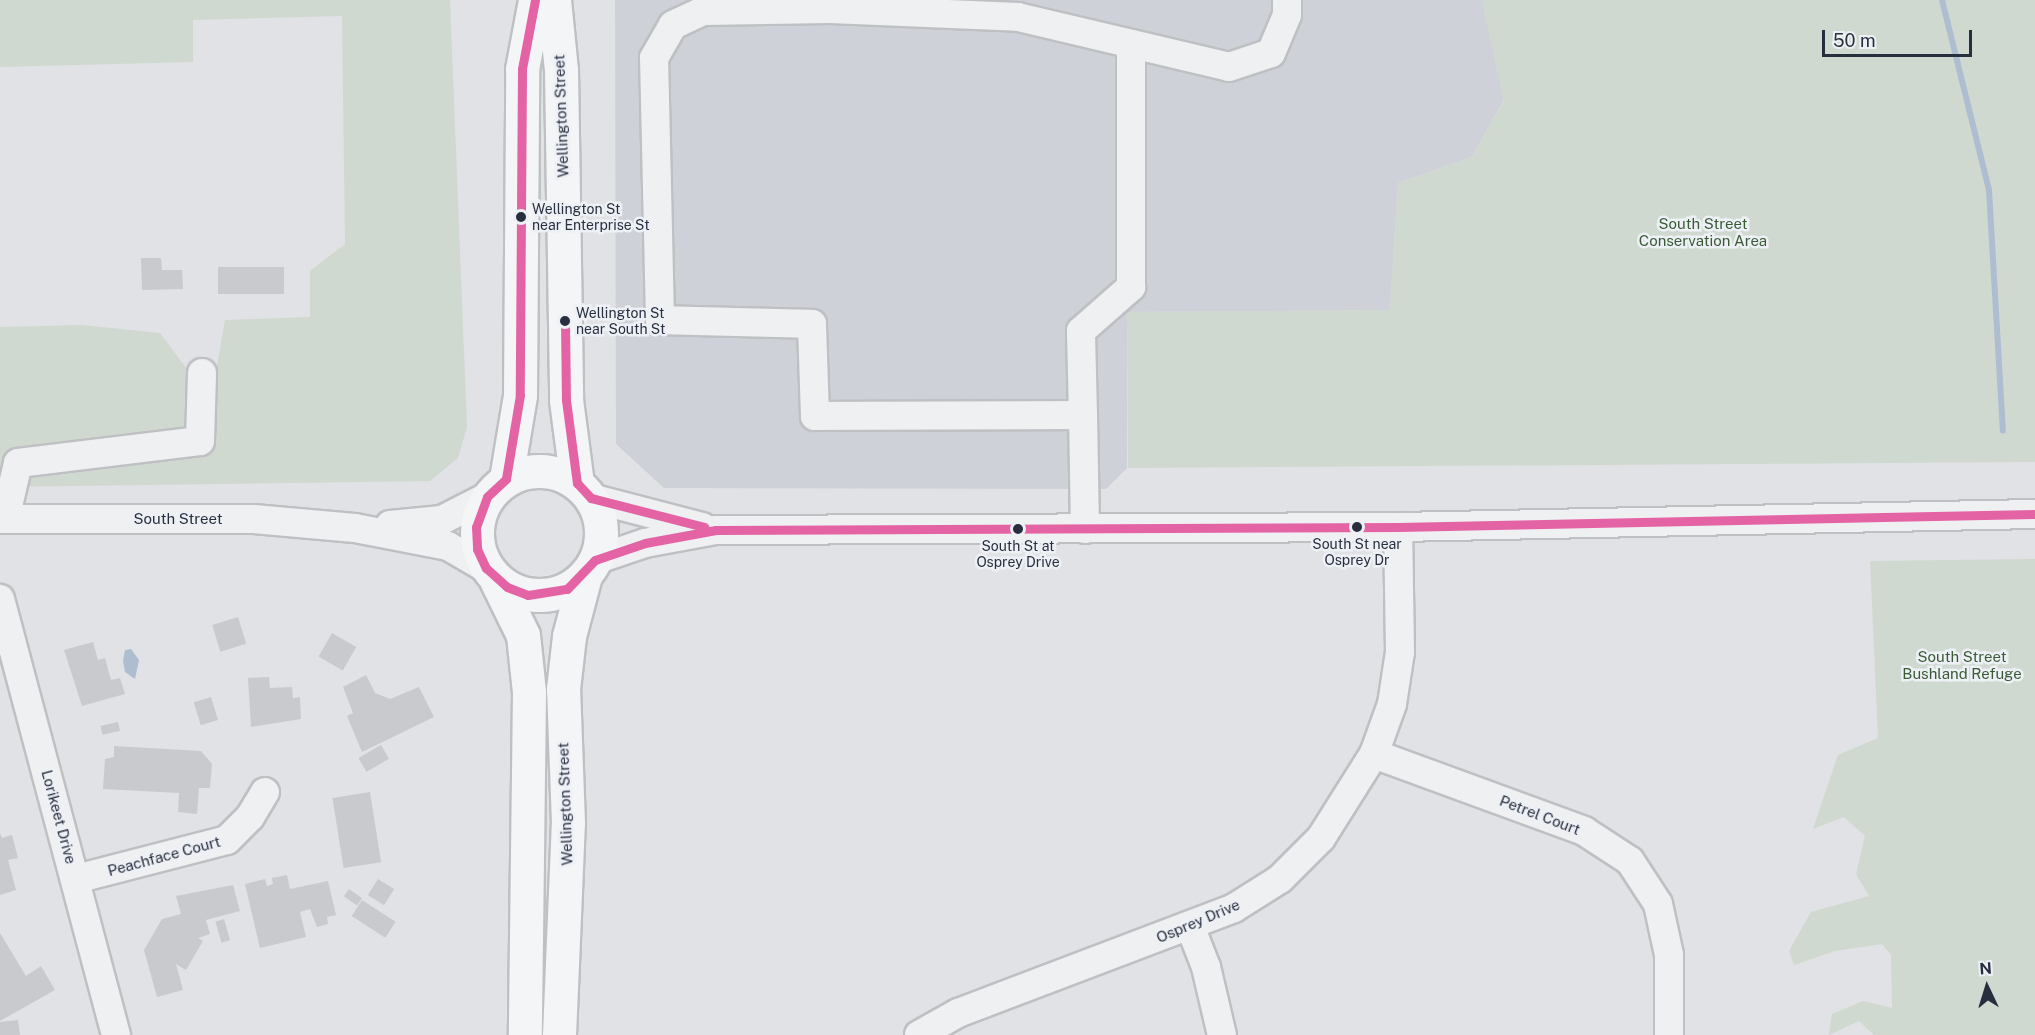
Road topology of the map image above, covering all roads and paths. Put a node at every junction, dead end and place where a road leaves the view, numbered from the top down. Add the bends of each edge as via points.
1 (534, 0) edge
2 (554, 0) edge
3 (1287, 0) edge
4 (831, 4) edge
5 (1131, 44) junction
6 (202, 373) dead end
7 (1083, 415) junction
8 (496, 488) junction
9 (584, 490) junction
10 (2035, 514) edge
11 (2, 519) edge
12 (1398, 527) junction
13 (355, 528) junction
14 (1085, 529) junction
15 (716, 530) junction
16 (590, 568) junction
17 (491, 574) junction
18 (0, 598) edge
19 (1374, 754) junction
20 (265, 792) dead end
21 (76, 879) junction
22 (1190, 926) junction
23 (116, 1035) edge
24 (525, 1035) edge
25 (559, 1035) edge
26 (919, 1035) edge
27 (1222, 1035) edge
28 (1670, 1035) edge

1 - 8 main road via 522,69 520,395
2 - 9 main road, Wellington Street via 561,70 566,400
3 - 5 street via 1287,15 1271,53 1229,66
4 - 5 street via 1018,17
4 - 7 street via 703,11 673,25 654,57 660,320 812,324 814,416
5 - 7 street via 1131,287 1081,331
6 - 11 street via 200,441 18,463
7 - 14 street
8 - 9 main road via 543,470
8 - 13 street, South Street via 442,520
8 - 17 main road via 476,527 477,549
9 - 15 street
9 - 16 main road, Wellington Street via 600,518 601,540
10 - 12 street
11 - 13 street, South Street via 254,519
12 - 14 street
12 - 19 street, Osprey Drive via 1400,652 1392,704
13 - 17 street, South Street via 448,546
14 - 15 street
15 - 16 street via 645,543
16 - 17 main road via 567,589 546,595 528,595
16 - 25 main road, Wellington Street via 568,636 563,689 568,823
17 - 24 main road via 523,635 530,692
18 - 21 street, Lorikeet Drive
19 - 22 street, Osprey Drive via 1321,838 1280,879 1234,908
19 - 28 street, Petrel Court via 1584,831 1630,861 1658,904 1669,955
20 - 21 street, Peachface Court via 250,817 227,840
21 - 23 street, Lorikeet Drive
22 - 26 street, Osprey Drive via 999,996
22 - 27 street via 1206,967

